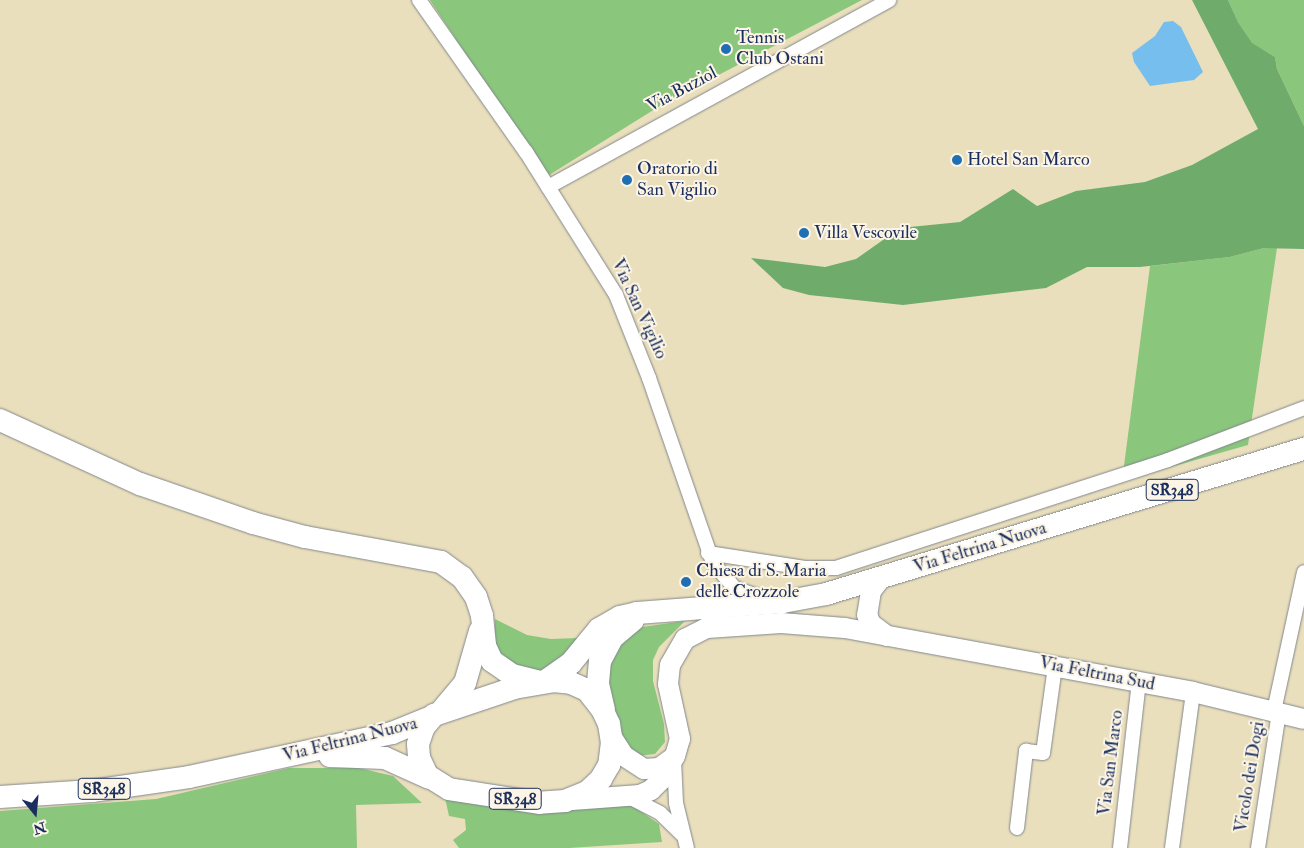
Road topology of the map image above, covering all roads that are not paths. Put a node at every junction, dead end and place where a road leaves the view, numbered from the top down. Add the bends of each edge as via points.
1 (419, 0) edge
2 (889, 0) edge
3 (548, 187) junction
4 (1304, 408) edge
5 (0, 420) edge
6 (1304, 449) edge
7 (708, 553) junction
8 (1304, 572) edge
9 (882, 578) junction
10 (783, 602) junction
11 (649, 613) junction
12 (482, 620) junction
13 (889, 636) junction
14 (1055, 666) junction
15 (543, 682) junction
16 (1139, 682) junction
17 (1193, 692) junction
18 (1277, 712) junction
19 (604, 713) junction
20 (437, 714) junction
21 (1304, 719) edge
22 (611, 736) junction
23 (675, 756) junction
24 (265, 762) junction
25 (430, 778) junction
26 (626, 796) junction
27 (0, 797) edge
28 (570, 800) junction
29 (1017, 828) dead end
30 (685, 842) edge
31 (1120, 848) edge
32 (1172, 848) edge
33 (1258, 848) edge

1 - 3 street, Via San Vigilio
2 - 3 street, Via Buziol
3 - 7 street, Via San Vigilio via 603,272 626,318
4 - 7 street via 1168,460 836,568 812,569
5 - 12 main road via 140,484 253,523 305,537 437,561 456,572 467,584 478,601
6 - 9 main road, Via Feltrina Nuova / SR348
7 - 10 street, Via San Vigilio via 717,570 735,588 753,596
8 - 18 street, Vicolo dei Dogi
9 - 10 main road, Via Feltrina Nuova / SR348
9 - 13 main road, Via Feltrina Sud via 871,591 867,615 871,624
10 - 11 main road, Via Feltrina Nuova / SR348
11 - 15 main road, Via Feltrina Nuova / SR348 via 620,617 602,626 571,663
11 - 19 main road, Via Feltrina Nuova / SR348 via 619,630 604,650 598,682
12 - 15 main road via 485,646 494,663 512,675
12 - 20 main road via 474,661 465,683
13 - 14 main road, Via Feltrina Sud
13 - 23 main road, Via Feltrina Sud via 799,623 707,628 690,635 674,654 668,674 680,734
14 - 16 main road, Via Feltrina Sud
14 - 29 street via 1043,753 1026,751
15 - 19 main road, SR348 via 563,682 582,687
15 - 20 main road, SR348
16 - 17 main road, Via Feltrina Sud
16 - 31 street, Via San Marco
17 - 18 main road, Via Feltrina Sud
17 - 32 street
18 - 21 main road, Via Feltrina Sud
18 - 33 street, Vicolo dei Dogi
19 - 22 main road, SR348
20 - 24 main road, Via Feltrina Nuova / SR348 via 405,729
20 - 25 main road via 424,727 418,744 421,763
22 - 23 main road via 624,756 644,769 658,768
22 - 28 main road, SR348 via 610,759 601,779 588,792
23 - 26 main road, Via Feltrina Sud via 655,788 644,794
23 - 30 street via 675,797
24 - 25 main road, Via Feltrina Nuova / SR348 via 370,756 400,762
24 - 27 main road, Via Feltrina Nuova / SR348 via 142,785
25 - 28 main road, SR348 via 454,790 539,803
26 - 28 main road, Via Feltrina Sud
26 - 30 street via 660,813

